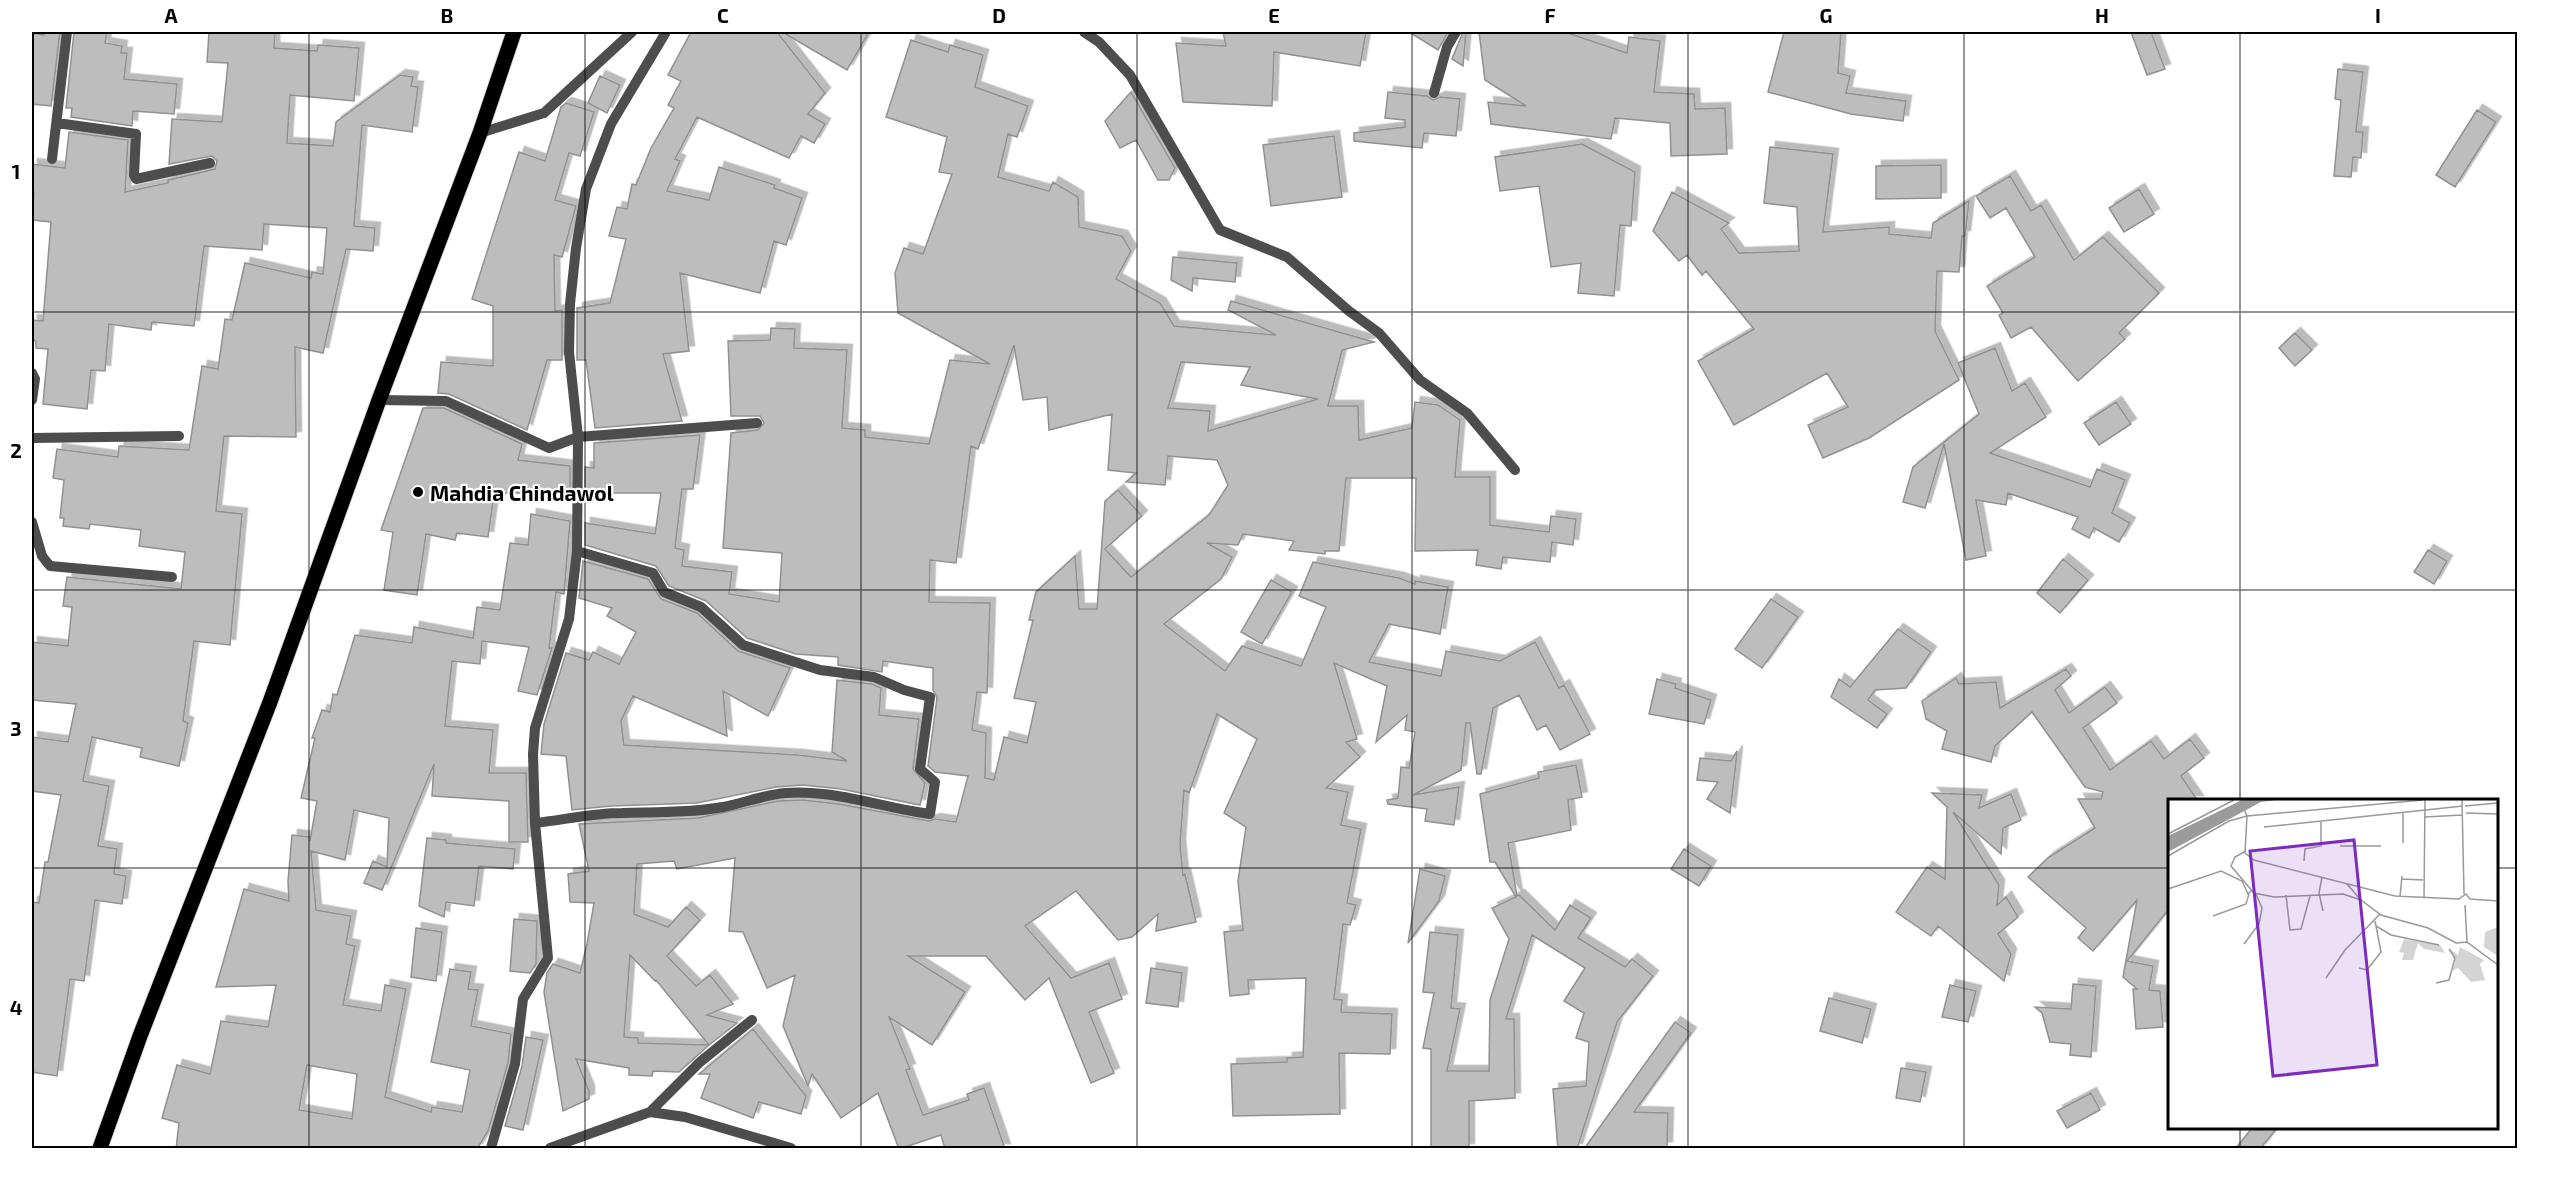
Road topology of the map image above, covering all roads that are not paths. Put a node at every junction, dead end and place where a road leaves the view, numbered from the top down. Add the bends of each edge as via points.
1 (67, 32) edge
2 (514, 32) edge
3 (632, 32) edge
4 (666, 32) edge
5 (1084, 32) edge
6 (1456, 32) edge
7 (1434, 93) dead end
8 (57, 123) junction
9 (480, 133) junction
10 (52, 159) dead end
11 (210, 163) dead end
12 (32, 373) edge
13 (32, 399) edge
14 (379, 400) junction
15 (757, 423) dead end
16 (178, 436) dead end
17 (578, 437) junction
18 (32, 438) edge
19 (1515, 470) dead end
20 (32, 522) edge
21 (577, 551) junction
22 (172, 578) dead end
23 (535, 823) junction
24 (752, 1020) dead end
25 (650, 1112) junction
26 (100, 1149) edge
27 (491, 1149) edge
28 (550, 1149) edge
29 (791, 1149) edge

1 - 8 street
2 - 9 main road
3 - 9 street via 544,112
4 - 17 street via 611,124 586,189 570,304 569,352
5 - 19 street via 1130,75 1220,230 1287,257 1379,333 1420,380 1467,413
6 - 7 street via 1447,47
8 - 10 street
8 - 11 street via 136,134 136,178
9 - 14 main road
12 - 13 street
14 - 17 street via 446,401 549,448
14 - 26 main road via 270,702
15 - 17 street
16 - 18 street
17 - 21 street
20 - 22 street via 42,556 50,566
21 - 23 street via 570,619 535,728
21 - 23 street via 653,573 664,592 701,607 743,645 820,670 874,677 930,697 920,769 935,782 930,814 893,810 843,796 785,793 749,798 723,807
23 - 27 street via 548,958 523,999 515,1064
24 - 25 street via 700,1062
25 - 28 street
25 - 29 street via 685,1117

